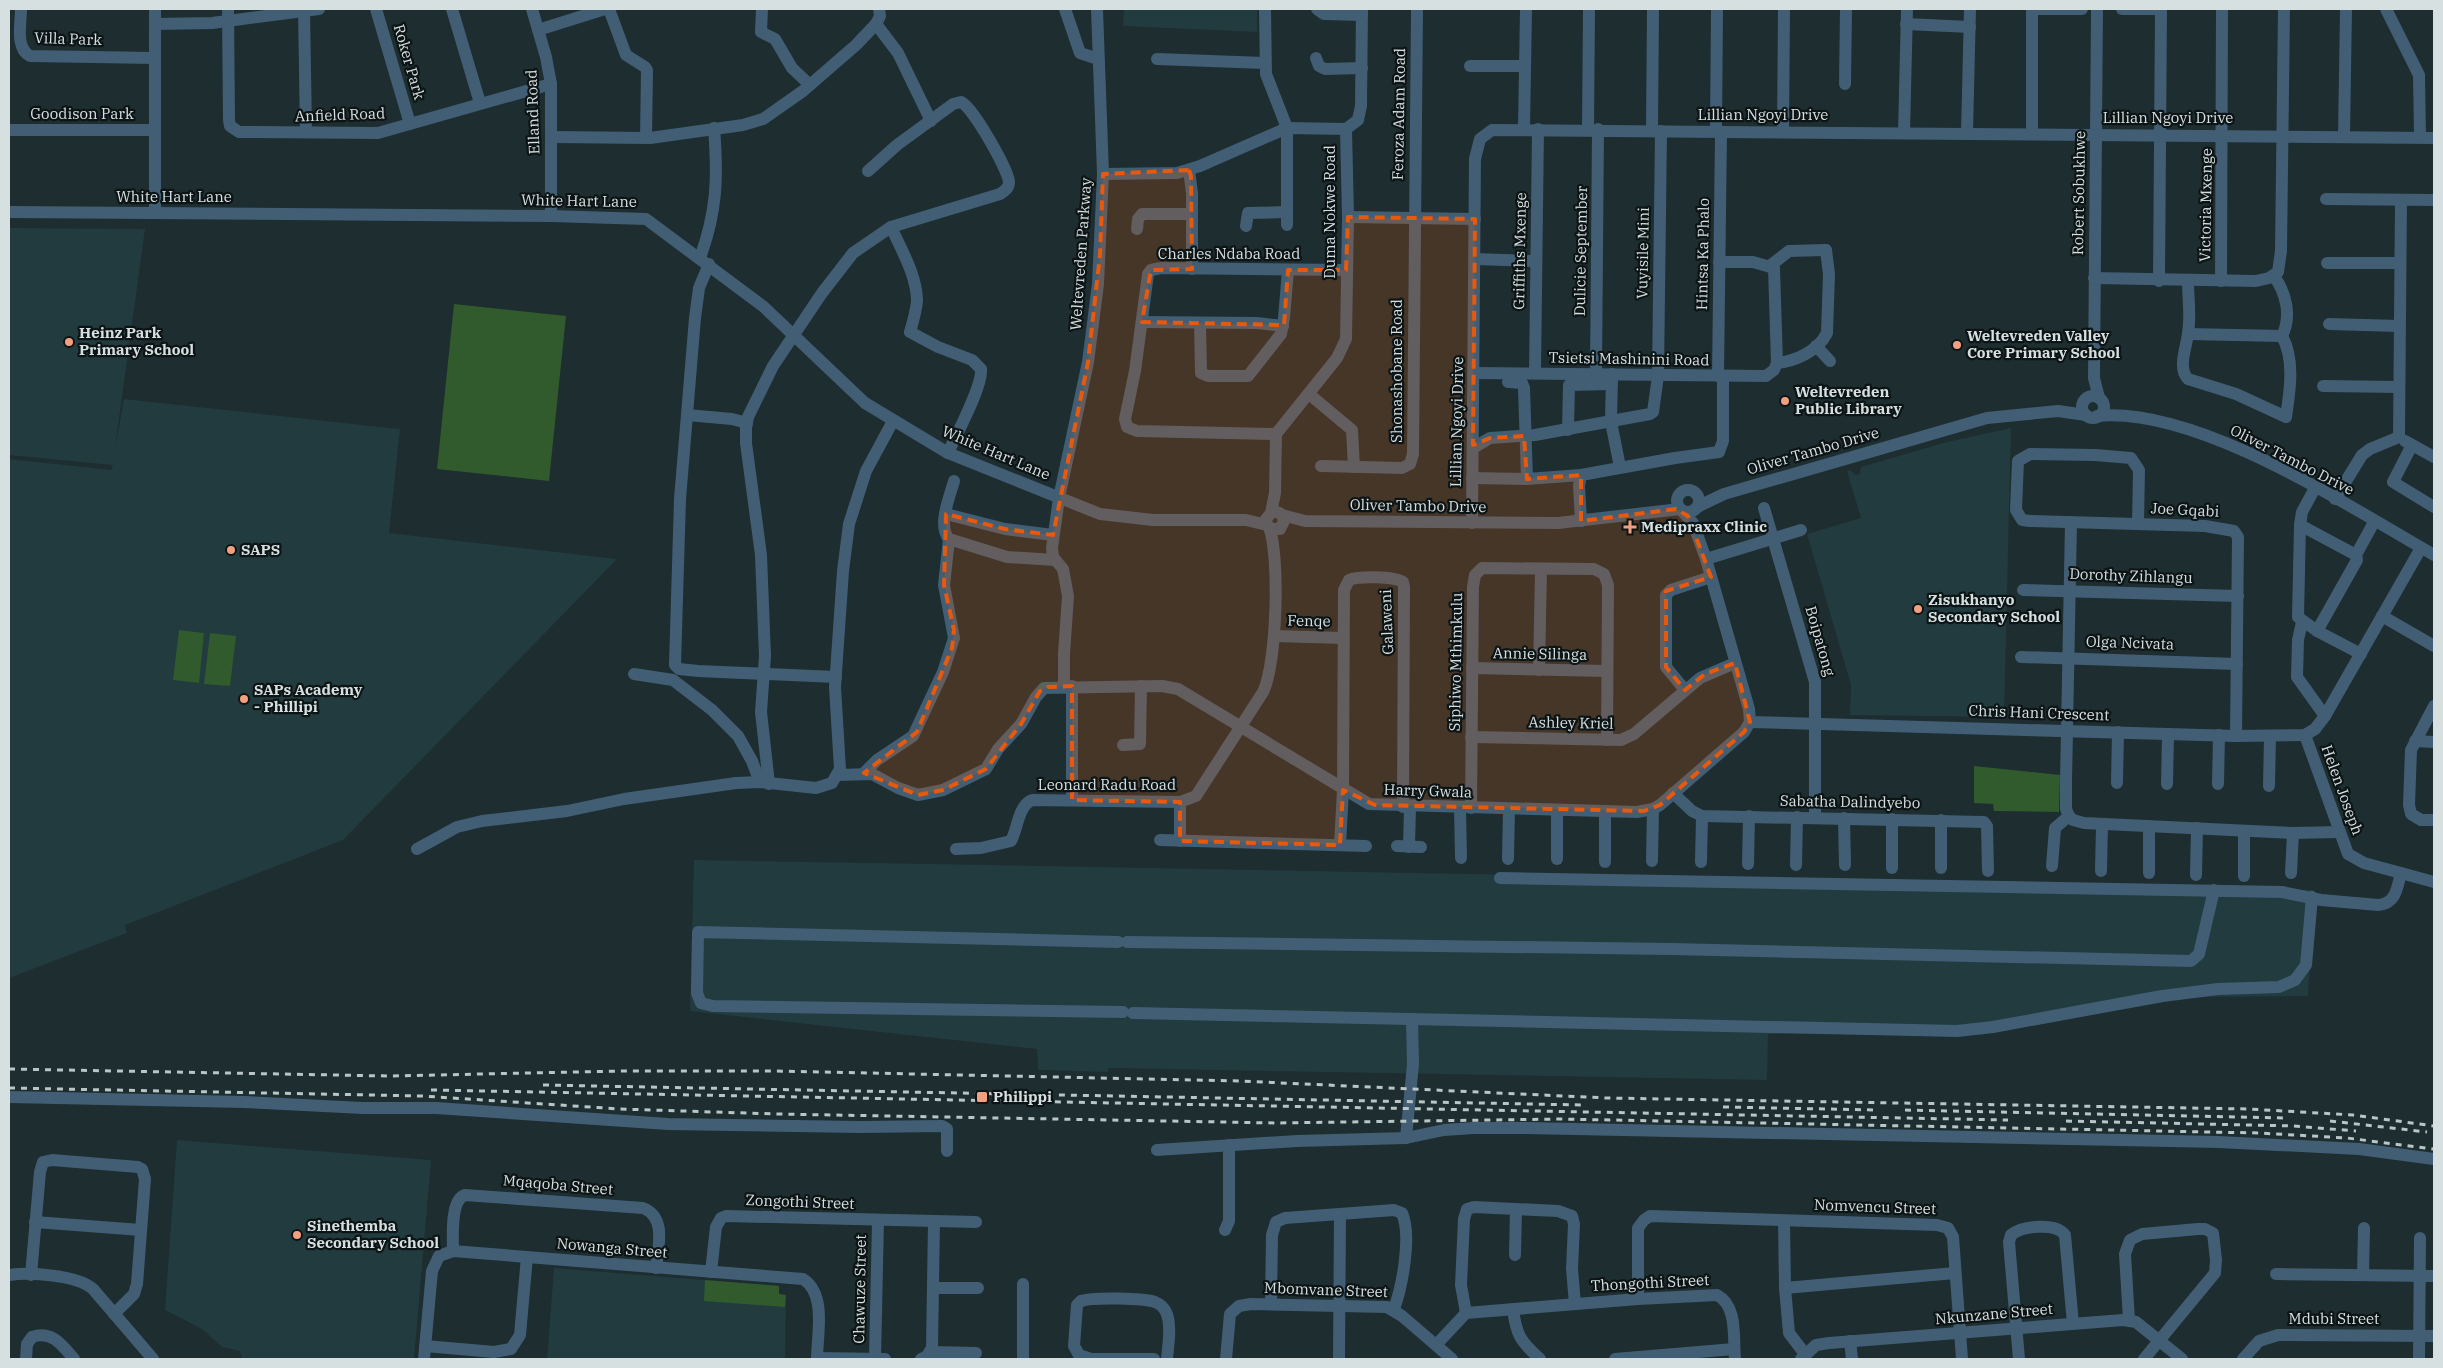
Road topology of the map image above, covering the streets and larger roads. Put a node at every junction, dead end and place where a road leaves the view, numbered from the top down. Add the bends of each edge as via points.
1 (21, 9) edge
2 (155, 9) edge
3 (318, 9) edge
4 (376, 9) edge
5 (452, 9) edge
6 (532, 9) edge
7 (605, 9) edge
8 (609, 9) edge
9 (762, 9) edge
10 (879, 9) edge
11 (1065, 9) edge
12 (1097, 9) edge
13 (1265, 9) edge
14 (1317, 9) edge
15 (1417, 9) edge
16 (1526, 9) edge
17 (1589, 9) edge
18 (1653, 9) edge
19 (1717, 9) edge
20 (1784, 9) edge
21 (1846, 9) edge
22 (1907, 9) edge
23 (1970, 9) edge
24 (2032, 9) edge
25 (2082, 9) edge
26 (2097, 9) edge
27 (2122, 9) edge
28 (2160, 9) edge
29 (2222, 9) edge
30 (2284, 9) edge
31 (2346, 9) edge
32 (2386, 9) edge
33 (304, 10) edge
34 (1362, 12) edge
35 (228, 15) edge
36 (155, 24) junction
37 (876, 24) junction
38 (1906, 24) junction
39 (1970, 27) junction
40 (538, 30) junction
41 (155, 58) junction
42 (1316, 58) dead end
43 (1098, 59) junction
44 (1157, 59) dead end
45 (1264, 63) junction
46 (1470, 66) dead end
47 (1525, 66) junction
48 (1362, 68) junction
49 (551, 84) junction
50 (1845, 84) dead end
51 (810, 85) junction
52 (480, 103) junction
53 (932, 121) junction
54 (410, 124) junction
55 (714, 128) junction
56 (1287, 128) junction
57 (1346, 129) junction
58 (1524, 129) junction
59 (1538, 129) junction
60 (1593, 129) junction
61 (9, 130) edge
62 (154, 130) junction
63 (1656, 130) junction
64 (306, 132) junction
65 (1719, 132) junction
66 (1783, 132) junction
67 (1904, 133) junction
68 (1967, 133) junction
69 (2032, 134) junction
70 (2096, 134) junction
71 (2160, 134) junction
72 (2223, 135) junction
73 (2283, 135) junction
74 (552, 136) junction
75 (2344, 136) junction
76 (2420, 137) junction
77 (643, 138) junction
78 (2434, 138) edge
79 (1189, 170) junction
80 (868, 171) dead end
81 (1103, 174) junction
82 (2326, 199) dead end
83 (2402, 200) junction
84 (2434, 200) edge
85 (9, 212) edge
86 (155, 214) junction
87 (1192, 214) junction
88 (551, 216) junction
89 (1348, 217) junction
90 (1415, 219) junction
91 (1475, 219) junction
92 (1246, 226) dead end
93 (892, 227) junction
94 (1137, 230) dead end
95 (1475, 259) junction
96 (705, 261) junction
97 (1535, 261) junction
98 (1719, 262) junction
99 (2327, 263) dead end
100 (2400, 264) junction
101 (1771, 265) junction
102 (1192, 269) junction
103 (1288, 270) junction
104 (1346, 270) junction
105 (2274, 276) junction
106 (2094, 278) junction
107 (2159, 281) junction
108 (2188, 281) junction
109 (2221, 281) junction
110 (1142, 322) junction
111 (1200, 323) junction
112 (2329, 324) dead end
113 (1283, 326) junction
114 (2399, 326) junction
115 (2188, 334) junction
116 (793, 335) junction
117 (2282, 336) junction
118 (1816, 346) junction
119 (1830, 361) dead end
120 (1777, 363) junction
121 (1474, 373) junction
122 (1535, 373) junction
123 (1596, 374) junction
124 (1658, 376) junction
125 (1721, 377) junction
126 (2094, 378) junction
127 (1612, 379) junction
128 (1508, 382) dead end
129 (2323, 386) dead end
130 (2398, 387) junction
131 (1309, 394) junction
132 (2100, 399) junction
133 (2084, 400) junction
134 (2058, 410) junction
135 (687, 415) junction
136 (2127, 415) junction
137 (2092, 416) junction
138 (893, 421) junction
139 (1611, 422) junction
140 (747, 423) junction
141 (1568, 430) junction
142 (1276, 434) junction
143 (1524, 436) junction
144 (2399, 437) junction
145 (2412, 445) junction
146 (1473, 448) junction
147 (948, 453) junction
148 (2434, 457) edge
149 (1322, 466) dead end
150 (1354, 467) junction
151 (1620, 467) junction
152 (1581, 475) junction
153 (1472, 478) junction
154 (1527, 479) junction
155 (954, 481) dead end
156 (2315, 488) junction
157 (1694, 492) junction
158 (1724, 494) junction
159 (1678, 496) junction
160 (1059, 498) junction
161 (2336, 499) junction
162 (2434, 506) edge
163 (1764, 508) dead end
164 (1688, 509) junction
165 (1650, 512) junction
166 (946, 514) junction
167 (1275, 520) junction
168 (1581, 521) junction
169 (2070, 522) junction
170 (2374, 522) junction
171 (1472, 523) junction
172 (2138, 524) junction
173 (2300, 525) junction
174 (1801, 530) dead end
175 (1053, 534) junction
176 (1772, 538) junction
177 (949, 539) junction
178 (2421, 548) junction
179 (2356, 555) junction
180 (2434, 555) edge
181 (1706, 559) junction
182 (1055, 560) junction
183 (1541, 569) junction
184 (1711, 577) junction
185 (2023, 590) dead end
186 (2069, 590) junction
187 (2238, 596) junction
188 (2382, 616) junction
189 (2302, 622) junction
190 (2317, 632) junction
191 (1274, 636) junction
192 (1343, 638) junction
193 (2434, 646) edge
194 (2361, 654) junction
195 (2021, 657) dead end
196 (2068, 657) junction
197 (1735, 663) junction
198 (2237, 664) junction
199 (675, 665) junction
200 (1472, 668) junction
201 (1539, 670) junction
202 (1607, 671) junction
203 (634, 674) dead end
204 (765, 674) junction
205 (836, 677) junction
206 (670, 679) junction
207 (1068, 686) junction
208 (1141, 686) junction
209 (1685, 690) junction
210 (2434, 706) edge
211 (2326, 716) junction
212 (1750, 722) junction
213 (1816, 724) junction
214 (1240, 727) junction
215 (2067, 730) junction
216 (2118, 732) junction
217 (2168, 734) junction
218 (2219, 735) junction
219 (2305, 735) junction
220 (2236, 736) junction
221 (2270, 736) junction
222 (1471, 737) junction
223 (1607, 740) junction
224 (2415, 741) junction
225 (2434, 742) edge
226 (1123, 744) dead end
227 (864, 772) junction
228 (838, 775) junction
229 (765, 783) junction
230 (2117, 783) dead end
231 (2168, 784) dead end
232 (2218, 784) dead end
233 (2269, 786) dead end
234 (1343, 790) junction
235 (1673, 793) junction
236 (1072, 800) junction
237 (1180, 802) junction
238 (1406, 807) junction
239 (1466, 808) junction
240 (1509, 809) junction
241 (1653, 809) junction
242 (1557, 810) junction
243 (1605, 811) junction
244 (1702, 816) junction
245 (1749, 816) junction
246 (2069, 816) junction
247 (1797, 817) junction
248 (1814, 818) junction
249 (1844, 818) junction
250 (1892, 819) junction
251 (1941, 820) junction
252 (2434, 820) edge
253 (2102, 824) junction
254 (2149, 826) junction
255 (2197, 828) junction
256 (2244, 831) junction
257 (2339, 832) junction
258 (2293, 833) junction
259 (1160, 840) dead end
260 (1180, 841) junction
261 (1340, 845) junction
262 (1366, 846) dead end
263 (1409, 847) dead end
264 (417, 849) dead end
265 (956, 849) dead end
266 (1461, 858) dead end
267 (1508, 859) dead end
268 (1557, 860) dead end
269 (1652, 861) dead end
270 (1604, 862) dead end
271 (1701, 862) dead end
272 (1748, 864) dead end
273 (1845, 865) dead end
274 (1796, 866) dead end
275 (2052, 866) dead end
276 (1892, 868) dead end
277 (1940, 868) dead end
278 (1988, 871) dead end
279 (2102, 871) dead end
280 (2149, 873) dead end
281 (2291, 873) dead end
282 (2401, 874) junction
283 (2196, 875) dead end
284 (2244, 876) dead end
285 (1500, 878) dead end
286 (2434, 882) edge
287 (2214, 890) junction
288 (2312, 897) junction
289 (1412, 1019) junction
290 (9, 1097) edge
291 (1406, 1138) junction
292 (1230, 1145) junction
293 (1157, 1150) dead end
294 (947, 1151) dead end
295 (2434, 1159) edge
296 (1516, 1209) junction
297 (1340, 1214) junction
298 (878, 1220) junction
299 (1784, 1221) junction
300 (35, 1222) junction
301 (934, 1222) junction
302 (976, 1222) dead end
303 (2364, 1228) dead end
304 (141, 1230) junction
305 (1225, 1230) dead end
306 (2420, 1238) dead end
307 (453, 1251) junction
308 (1514, 1255) dead end
309 (527, 1257) junction
310 (656, 1268) junction
311 (711, 1272) junction
312 (1955, 1273) junction
313 (2276, 1274) dead end
314 (9, 1275) edge
315 (31, 1275) junction
316 (2363, 1275) junction
317 (2420, 1276) junction
318 (2434, 1276) edge
319 (1023, 1284) dead end
320 (933, 1288) junction
321 (978, 1288) dead end
322 (1785, 1288) junction
323 (1638, 1299) junction
324 (1271, 1304) junction
325 (1575, 1304) junction
326 (1339, 1305) junction
327 (1394, 1309) junction
328 (1513, 1309) junction
329 (1466, 1313) junction
330 (114, 1314) junction
331 (2129, 1320) junction
332 (2073, 1324) junction
333 (2016, 1328) junction
334 (1960, 1333) junction
335 (2419, 1336) junction
336 (2434, 1336) edge
337 (1850, 1341) junction
338 (2160, 1341) junction
339 (1436, 1345) junction
340 (425, 1346) junction
341 (976, 1353) dead end
342 (1734, 1354) edge
343 (926, 1356) edge
344 (1803, 1357) edge
345 (150, 1358) edge
346 (26, 1359) edge
347 (74, 1359) edge
348 (424, 1359) edge
349 (817, 1359) edge
350 (875, 1359) edge
351 (885, 1359) edge
352 (1023, 1359) edge
353 (1154, 1359) edge
354 (1167, 1359) edge
355 (1226, 1359) edge
356 (1338, 1359) edge
357 (1452, 1359) edge
358 (1540, 1359) edge
359 (1614, 1359) edge
360 (1852, 1359) edge
361 (1962, 1359) edge
362 (2019, 1359) edge
363 (2144, 1359) edge
364 (2182, 1359) edge
365 (2243, 1359) edge
366 (2419, 1359) edge

1 - 41 street, Villa Park via 21,44 24,53 30,56
2 - 36 street
3 - 33 street
4 - 54 street, Roker Park
5 - 52 street
6 - 40 street, Elland Road
7 - 40 street
8 - 77 street via 622,50 647,70
9 - 51 street via 761,32 775,39 792,68
10 - 37 street
11 - 43 street via 1080,53
12 - 43 street, Weltevreden Parkway
13 - 45 street
14 - 34 street via 1324,14
15 - 90 street, Feroza Adam Road
16 - 47 street
17 - 60 street, Dulicie September
18 - 63 street, Vuyisile Mini
19 - 65 street, Hintsa Ka Phalo
20 - 66 street
21 - 50 street
22 - 38 street
23 - 39 street
24 - 25 street
24 - 69 street
26 - 70 street, Robert Sobukhwe
27 - 28 street
28 - 71 street
29 - 72 street, Victoria Mxenge
30 - 73 street
31 - 75 street
32 - 76 street via 2419,75
33 - 35 street
33 - 64 street
34 - 48 street
35 - 36 street
35 - 64 street, Anfield Road via 230,126 246,133
36 - 41 street
37 - 51 street
37 - 53 street via 898,53
38 - 39 street
38 - 67 street
39 - 68 street
40 - 49 street, Elland Road
41 - 62 street
42 - 48 street via 1322,68
43 - 81 street, Weltevreden Parkway
44 - 45 street
45 - 56 street
46 - 47 street
47 - 58 street
48 - 57 street via 1360,114 1358,120
49 - 52 street, Anfield Road
49 - 74 street, Elland Road
51 - 55 street via 763,119
52 - 54 street, Anfield Road
53 - 80 street via 897,145
53 - 93 street via 953,104 965,104 1002,165 1008,186 1000,194
54 - 64 street, Anfield Road via 378,133
55 - 77 street
55 - 96 street via 717,164 715,206
56 - 57 street, Duma Nokwe Road
56 - 79 street, Duma Nokwe Road
56 - 92 street via 1287,218 1248,213
57 - 89 street, Duma Nokwe Road
58 - 59 street, Lillian Ngoyi Drive
58 - 91 street, Lillian Ngoyi Drive via 1492,130 1480,139 1475,159
59 - 60 street, Lillian Ngoyi Drive
59 - 97 street, Griffiths Mxenge
60 - 63 street, Lillian Ngoyi Drive
60 - 123 street, Dulicie September
61 - 62 street, Goodison Park
62 - 86 street
63 - 65 street, Lillian Ngoyi Drive
63 - 124 street, Vuyisile Mini
65 - 66 street, Lillian Ngoyi Drive
65 - 98 street, Hintsa Ka Phalo
66 - 67 street, Lillian Ngoyi Drive
67 - 68 street, Lillian Ngoyi Drive
68 - 69 street, Lillian Ngoyi Drive
69 - 70 street, Lillian Ngoyi Drive
70 - 71 street, Lillian Ngoyi Drive
70 - 106 street, Robert Sobukhwe
71 - 72 street, Lillian Ngoyi Drive
71 - 107 street
72 - 73 street, Lillian Ngoyi Drive
72 - 109 street, Victoria Mxenge
73 - 75 street, Lillian Ngoyi Drive
73 - 105 street via 2280,267
74 - 77 street
74 - 88 street, Elland Road
75 - 76 street, Lillian Ngoyi Drive
76 - 78 street, Lillian Ngoyi Drive
79 - 81 street, Duma Nokwe Road via 1161,174
79 - 87 street
81 - 160 street, Weltevreden Parkway via 1100,255 1088,362
82 - 83 street
83 - 84 street
83 - 100 street
85 - 86 street, White Hart Lane
86 - 88 street, White Hart Lane
87 - 94 street via 1142,214
87 - 102 street
88 - 96 street, White Hart Lane via 646,219
89 - 90 street
89 - 104 street, Duma Nokwe Road
90 - 91 street
90 - 150 street, Shonashobane Road via 1413,454 1410,464 1402,468
91 - 95 street, Lillian Ngoyi Drive
93 - 116 street via 853,253
93 - 147 street via 916,291 910,332 972,360 981,368 975,393
95 - 97 street
95 - 121 street, Lillian Ngoyi Drive
96 - 116 street, White Hart Lane via 764,306
96 - 135 street via 697,298
97 - 122 street, Griffiths Mxenge
98 - 101 street
98 - 125 street, Hintsa Ka Phalo
99 - 100 street
100 - 114 street
101 - 118 street via 1789,251 1830,248 1828,329
101 - 120 street via 1776,274
102 - 103 street, Charles Ndaba Road
102 - 110 street, Charles Ndaba Road via 1151,270 1146,279
103 - 104 street, Charles Ndaba Road
103 - 113 street
104 - 131 street, Duma Nokwe Road via 1344,346
105 - 109 street via 2256,281
105 - 117 street via 2282,287 2286,305 2287,322
106 - 107 street
106 - 126 street, Robert Sobukhwe
107 - 108 street
108 - 109 street
108 - 115 street
110 - 111 street
110 - 142 street, Charles Ndaba Road via 1125,419 1127,427 1144,431
111 - 113 street
111 - 113 street via 1201,373 1226,377 1243,377 1253,372 1276,343
112 - 114 street
114 - 130 street
115 - 117 street
115 - 117 street via 2184,348 2186,377 2236,394 2286,417 2290,352
116 - 138 street, White Hart Lane via 865,403
116 - 140 street via 762,387
118 - 119 street
118 - 120 street via 1797,359
120 - 125 street, Tsietsi Mashinini Road via 1766,376
121 - 122 street, Tsietsi Mashinini Road
121 - 146 street, Lillian Ngoyi Drive
122 - 123 street, Tsietsi Mashinini Road
123 - 127 street, Tsietsi Mashinini Road
124 - 125 street, Tsietsi Mashinini Road
124 - 127 street, Tsietsi Mashinini Road
124 - 139 street, Vuyisile Mini via 1652,413
125 - 151 street, Hintsa Ka Phalo via 1723,441 1719,452
126 - 132 street, Robert Sobukhwe
126 - 133 street, Robert Sobukhwe
127 - 139 street
127 - 141 street via 1568,387
128 - 143 street via 1524,385
129 - 130 street
130 - 144 street
131 - 142 street, Duma Nokwe Road
131 - 150 street via 1352,430
132 - 133 street via 2093,396
132 - 136 street, Oliver Tambo Drive
132 - 137 street via 2103,410
133 - 134 street, Oliver Tambo Drive
133 - 137 street via 2082,410
134 - 137 street, Oliver Tambo Drive
134 - 158 street, Oliver Tambo Drive via 1987,418
135 - 140 street
135 - 199 street via 680,499
136 - 137 street, Oliver Tambo Drive
136 - 156 street, Oliver Tambo Drive via 2182,428 2234,446
138 - 147 street, White Hart Lane
138 - 205 street via 866,471 849,524
139 - 141 street
139 - 151 street
140 - 204 street via 746,443 761,555
141 - 143 street
142 - 167 street
143 - 146 street via 1490,438
143 - 154 street
144 - 145 street
144 - 161 street via 2365,452
145 - 148 street
145 - 162 street via 2393,482
146 - 153 street, Lillian Ngoyi Drive
147 - 160 street, White Hart Lane
149 - 150 street, Shonashobane Road
151 - 152 street
152 - 154 street
152 - 168 street
153 - 154 street
153 - 171 street, Lillian Ngoyi Drive
155 - 166 street
156 - 161 street, Oliver Tambo Drive
156 - 173 street via 2302,512
157 - 158 street, Oliver Tambo Drive
157 - 159 street via 1685,491
157 - 164 street via 1698,499
158 - 164 street, Oliver Tambo Drive
159 - 164 street via 1677,505
159 - 165 street, Oliver Tambo Drive
160 - 167 street, Oliver Tambo Drive via 1092,512 1122,518
160 - 175 street, Weltevreden Parkway
161 - 170 street, Oliver Tambo Drive
163 - 176 street, Boipatong
164 - 165 street, Oliver Tambo Drive
164 - 181 street
165 - 168 street, Oliver Tambo Drive
166 - 175 street via 1005,529
166 - 177 street via 945,533
167 - 171 street, Oliver Tambo Drive
167 - 191 street, Leonard Radu Road
168 - 171 street, Oliver Tambo Drive
169 - 172 street, Joe Gqabi
169 - 172 street, Joe Gqabi via 2019,518 2016,510 2016,465 2021,457 2030,454 2126,457 2137,465
169 - 186 street
170 - 178 street, Oliver Tambo Drive
170 - 179 street
172 - 187 street, Joe Gqabi via 2205,526 2234,531 2238,537
173 - 179 street
173 - 189 street via 2297,614
174 - 176 street
175 - 182 street, Weltevreden Parkway
176 - 181 street
176 - 213 street, Boipatong via 1815,682
177 - 182 street via 1008,557
177 - 227 street via 944,585 954,638 943,672 913,736
178 - 180 street, Oliver Tambo Drive
178 - 188 street
179 - 190 street via 2355,566
181 - 184 street
182 - 207 street via 1063,569 1068,596 1064,654
183 - 200 street, Siphiwo Mthimkulu via 1489,568 1478,571 1473,587
183 - 201 street
183 - 202 street, Siphiwo Mthimkulu via 1594,569 1604,574 1608,585
184 - 197 street
184 - 209 street via 1670,590 1666,595 1665,661 1668,671
185 - 186 street, Dorothy Zihlangu
186 - 187 street, Dorothy Zihlangu
186 - 196 street
187 - 198 street, Joe Gqabi
188 - 193 street
188 - 194 street
189 - 190 street
189 - 211 street via 2297,677
190 - 194 street
191 - 192 street, Fenqe
191 - 214 street, Leonard Radu Road via 1268,683
192 - 234 street, Galaweni
192 - 238 street, Galaweni via 1344,590 1349,580 1376,578 1403,582
194 - 211 street
195 - 196 street, Olga Ncivata
196 - 198 street, Olga Ncivata
196 - 215 street
197 - 209 street, Ashley Kriel via 1706,674
197 - 212 street
198 - 220 street, Joe Gqabi
199 - 204 street via 684,670
199 - 206 street
200 - 201 street, Annie Silinga
200 - 222 street, Siphiwo Mthimkulu
201 - 202 street, Annie Silinga
202 - 223 street, Siphiwo Mthimkulu
203 - 206 street
204 - 205 street
204 - 229 street via 761,712
205 - 228 street
206 - 229 street via 732,727
207 - 208 street, Harry Gwala
207 - 227 street, Harry Gwala via 1044,688 1022,724 998,749 986,768 943,790 918,794
207 - 236 street
208 - 214 street, Harry Gwala via 1178,689
208 - 226 street via 1140,744
209 - 223 street, Ashley Kriel via 1628,738
210 - 224 street
211 - 219 street via 2315,730
212 - 213 street, Chris Hani Crescent
212 - 235 street via 1744,732
213 - 215 street, Chris Hani Crescent
213 - 248 street, Boipatong
214 - 234 street, Harry Gwala
214 - 237 street, Leonard Radu Road via 1200,792 1193,799
215 - 216 street, Chris Hani Crescent
215 - 246 street via 2066,809
216 - 217 street, Chris Hani Crescent
216 - 230 street
217 - 218 street, Chris Hani Crescent
217 - 231 street
218 - 220 street, Chris Hani Crescent
218 - 232 street
219 - 221 street, Chris Hani Crescent
219 - 257 street, Helen Joseph
220 - 221 street, Chris Hani Crescent
221 - 233 street
222 - 223 street, Ashley Kriel
222 - 239 street, Siphiwo Mthimkulu
224 - 225 street
224 - 252 street via 2410,757 2409,810 2415,818
227 - 228 street
228 - 229 street via 823,787
229 - 264 street via 706,786 567,811 471,823 454,828
234 - 238 street, Harry Gwala via 1369,804
234 - 261 street, Galaweni
235 - 241 street
235 - 244 street
236 - 237 street, Leonard Radu Road
236 - 265 street, Leonard Radu Road via 1028,802 1011,841 981,848
237 - 260 street
238 - 239 street, Harry Gwala
238 - 263 street
239 - 240 street, Harry Gwala
239 - 266 street, Siphiwo Mthimkulu
240 - 242 street, Harry Gwala
240 - 267 street
241 - 243 street, Harry Gwala
241 - 269 street
242 - 243 street, Harry Gwala
242 - 268 street
243 - 270 street
244 - 245 street, Sabatha Dalindyebo
244 - 271 street
245 - 247 street, Sabatha Dalindyebo
245 - 272 street
246 - 253 street via 2078,823
246 - 275 street via 2055,828
247 - 248 street, Sabatha Dalindyebo
247 - 274 street
248 - 249 street, Sabatha Dalindyebo
249 - 250 street, Sabatha Dalindyebo
249 - 273 street
250 - 251 street, Sabatha Dalindyebo
250 - 276 street
251 - 277 street
251 - 278 street, Sabatha Dalindyebo via 1986,823
253 - 254 street
253 - 279 street
254 - 255 street
254 - 280 street
255 - 256 street
255 - 283 street
256 - 258 street
256 - 284 street
257 - 258 street
257 - 282 street, Helen Joseph via 2352,858
258 - 281 street
259 - 260 street
260 - 261 street
261 - 262 street
282 - 286 street, Helen Joseph
282 - 288 street via 2394,898 2387,904
285 - 287 street
287 - 288 street via 2282,892
287 - 289 street via 2199,954 2191,961 698,932 696,993 701,1003 713,1006
288 - 289 street via 2306,965 2290,984 2162,996 1978,1030
289 - 291 street via 1414,1064
290 - 294 street via 436,1108 660,1124 860,1128 942,1126 947,1129
291 - 292 street
291 - 295 street via 1444,1130 1526,1128 2219,1142 2359,1149
292 - 293 street
292 - 305 street
296 - 308 street
296 - 325 street, Thongothi Street via 1564,1212 1572,1216
296 - 329 street, Thongothi Street via 1474,1207 1465,1212 1461,1285
297 - 324 street via 1285,1218 1276,1222 1272,1235
297 - 326 street
297 - 327 street via 1390,1210 1402,1213 1405,1223 1404,1271
298 - 301 street, Zongothi Street
298 - 311 street, Zongothi Street via 726,1216 721,1218 716,1228
298 - 350 street, Chawuze Street
299 - 312 street, Nomvencu Street via 1943,1226 1952,1231
299 - 322 street
299 - 323 street, Nomvencu Street via 1650,1216 1638,1228
300 - 304 street
300 - 304 street via 43,1162 132,1166 142,1169 145,1179
300 - 315 street
301 - 302 street, Zongothi Street
301 - 320 street
303 - 316 street
304 - 330 street via 136,1288
306 - 317 street
307 - 309 street, Nowanga Street
307 - 310 street, Mqaqoba Street via 455,1209 460,1196 643,1208 654,1215 659,1227
307 - 340 street via 439,1256 434,1264
309 - 310 street, Nowanga Street
309 - 340 street via 520,1335 511,1349 500,1352
310 - 311 street, Nowanga Street
311 - 349 street, Nowanga Street via 796,1278 809,1283 818,1301
312 - 322 street
312 - 334 street, Nomvencu Street
313 - 316 street
314 - 315 street
315 - 330 street via 82,1281
316 - 317 street
317 - 318 street
317 - 335 street
319 - 352 street
320 - 321 street
320 - 343 street
322 - 344 street via 1789,1333
323 - 325 street, Thongothi Street
323 - 342 street, Thongothi Street via 1716,1295 1723,1299 1730,1310
324 - 326 street, Mbomvane Street
324 - 355 street, Mbomvane Street via 1244,1304 1230,1314
325 - 328 street, Thongothi Street
326 - 327 street, Mbomvane Street
326 - 356 street
327 - 339 street, Mbomvane Street
328 - 329 street, Thongothi Street
328 - 358 street via 1521,1342
329 - 339 street
330 - 345 street
331 - 332 street, Nkunzane Street
331 - 338 street
331 - 338 street via 2125,1254 2130,1240 2142,1234 2198,1229 2210,1231 2214,1237 2215,1273
332 - 333 street, Nkunzane Street
332 - 333 street via 2065,1235 2061,1229 2053,1227 2018,1230 2010,1235
333 - 334 street, Nkunzane Street
333 - 362 street
334 - 337 street, Nkunzane Street
334 - 361 street, Nomvencu Street
335 - 336 street, Mdubi Street
335 - 365 street, Mdubi Street via 2278,1335 2259,1341
335 - 366 street
337 - 344 street, Nkunzane Street via 1816,1346
337 - 360 street
338 - 363 street
338 - 364 street
339 - 357 street, Mbomvane Street
340 - 348 street
341 - 343 street
342 - 359 street
346 - 347 street via 29,1340 44,1335 56,1339
349 - 350 street
350 - 351 street
353 - 354 street via 1091,1359 1080,1355 1074,1346 1077,1305 1093,1299 1150,1300 1160,1304 1168,1319

